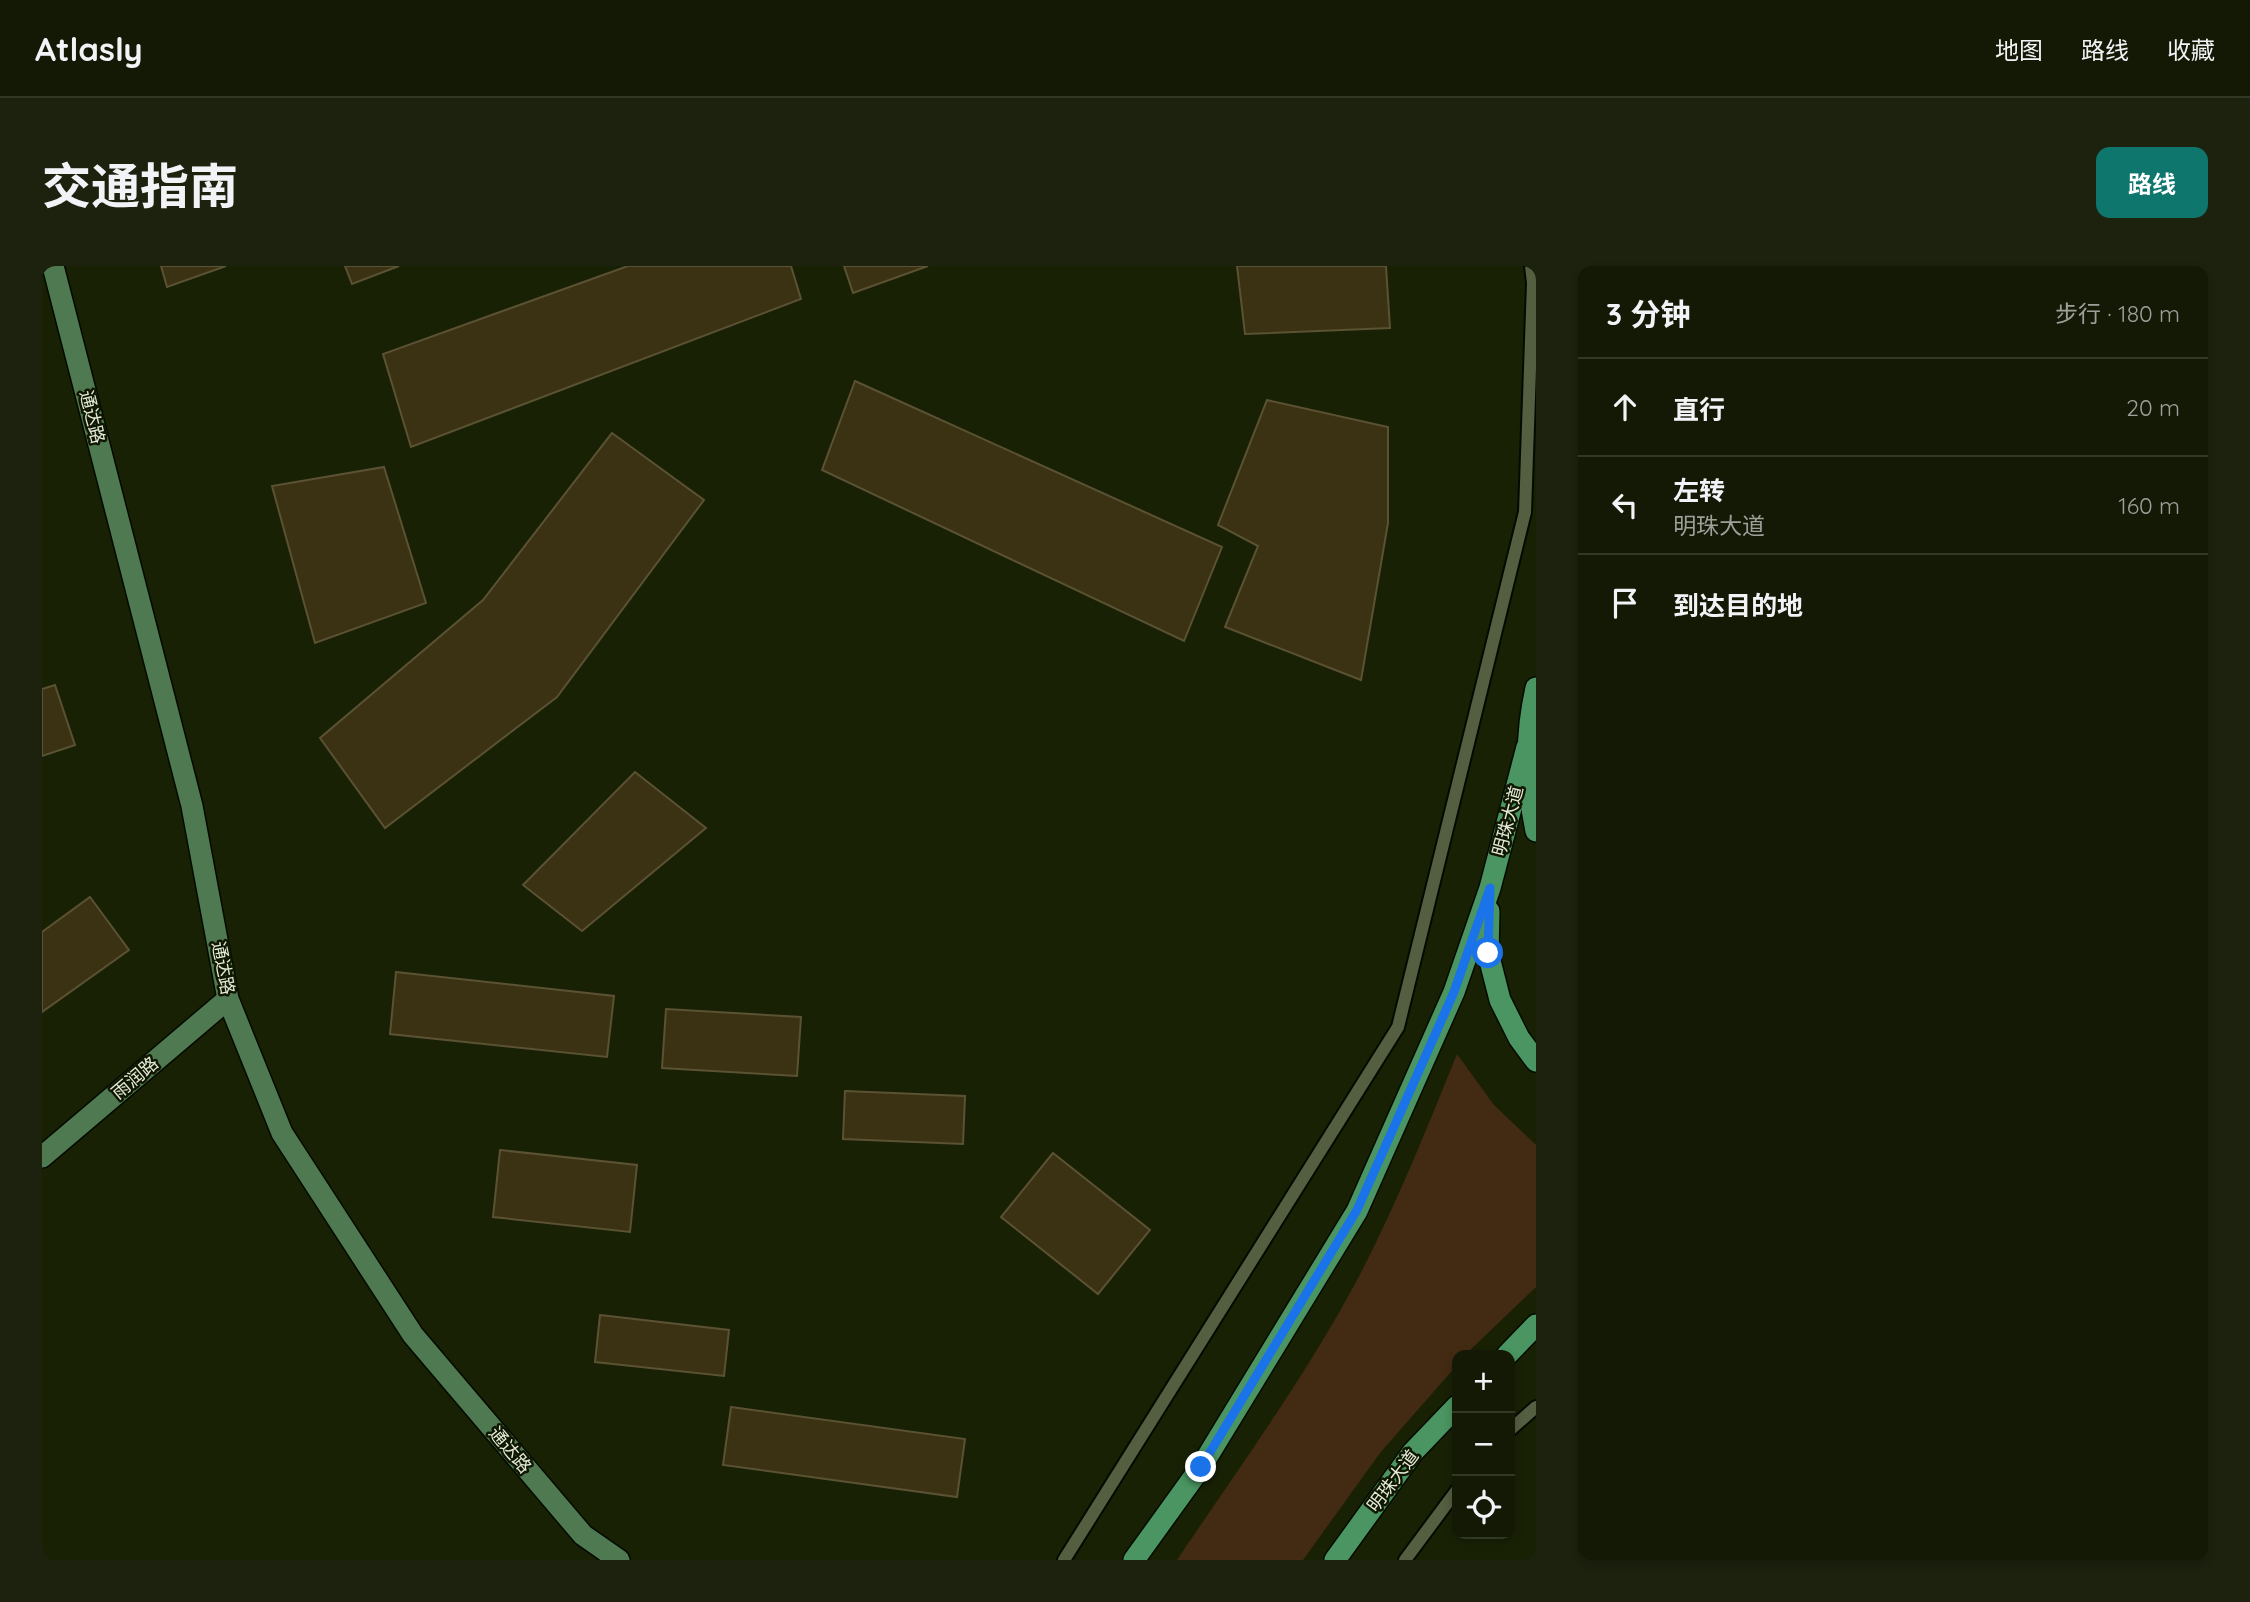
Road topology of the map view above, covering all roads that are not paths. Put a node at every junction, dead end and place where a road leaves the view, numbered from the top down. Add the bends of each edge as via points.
1 (53, 266) edge
2 (1531, 266) edge
3 (1536, 688) edge
4 (1527, 747) junction
5 (1536, 831) edge
6 (1490, 888) junction
7 (228, 999) junction
8 (1536, 1061) edge
9 (42, 1157) edge
10 (1536, 1325) edge
11 (1512, 1350) edge
12 (1536, 1406) edge
13 (1452, 1411) edge
14 (1515, 1425) edge
15 (1452, 1497) edge
16 (619, 1560) edge
17 (1063, 1560) edge
18 (1134, 1560) edge
19 (1335, 1560) edge
20 (1405, 1560) edge

1 - 7 main road, 通达路 via 192,806
2 - 17 lane via 1525,512 1398,1027
3 - 4 main road
4 - 5 main road
4 - 6 main road, 明珠大道
6 - 8 main road via 1488,953 1500,1000
6 - 18 main road, 明珠大道 via 1454,992 1357,1210 1201,1467
7 - 9 main road, 雨润路
7 - 16 main road, 通达路 via 282,1133 413,1335 583,1535
10 - 11 main road
12 - 14 lane
13 - 19 main road, 明珠大道 via 1413,1452
15 - 20 lane

